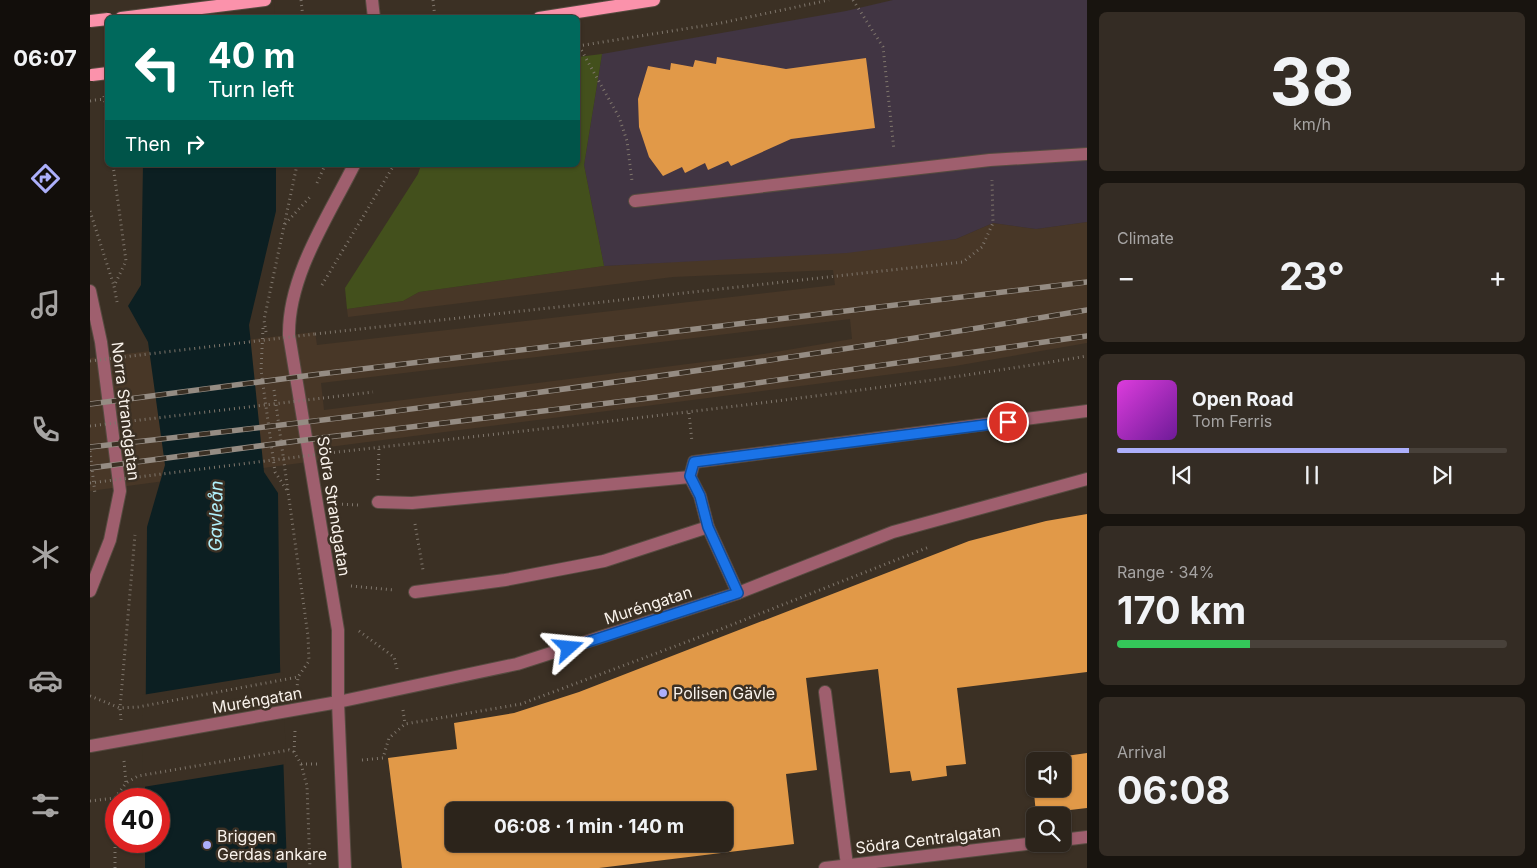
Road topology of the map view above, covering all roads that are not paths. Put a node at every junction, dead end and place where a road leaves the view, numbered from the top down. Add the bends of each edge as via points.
1 (265, 0) edge
2 (372, 0) edge
3 (654, 0) edge
4 (145, 15) edge
5 (374, 15) edge
6 (558, 15) edge
7 (105, 19) edge
8 (90, 21) edge
9 (105, 73) edge
10 (91, 75) edge
11 (1087, 154) edge
12 (353, 167) edge
13 (635, 200) road end
14 (90, 291) edge
15 (1087, 411) edge
16 (690, 476) junction
17 (1087, 479) edge
18 (378, 502) road end
19 (708, 527) junction
20 (90, 591) edge
21 (420, 591) road end
22 (738, 593) junction
23 (825, 692) dead end
24 (338, 702) junction
25 (90, 746) edge
26 (1087, 837) edge
27 (1071, 839) edge
28 (1026, 844) edge
29 (847, 865) junction
30 (345, 868) edge
31 (829, 868) edge

1 - 4 main road
2 - 5 street
3 - 6 main road
7 - 8 main road, bridge
9 - 10 main road, bridge
11 - 13 street via 990,160
12 - 24 street, Södra Strandgatan via 298,277 289,317 289,336 338,630
14 - 20 street, Norra Strandgatan via 101,342 120,491 110,540
15 - 16 street via 694,462
16 - 18 street via 412,503
16 - 19 street via 700,496
17 - 22 street, Muréngatan via 893,532
19 - 21 street via 604,561 505,580
19 - 22 street
22 - 24 street, Muréngatan via 517,664
23 - 29 street
24 - 25 street, Muréngatan
24 - 30 street, Södra Strandgatan
26 - 27 street
28 - 29 street, Södra Centralgatan
29 - 31 street, Södra Centralgatan

